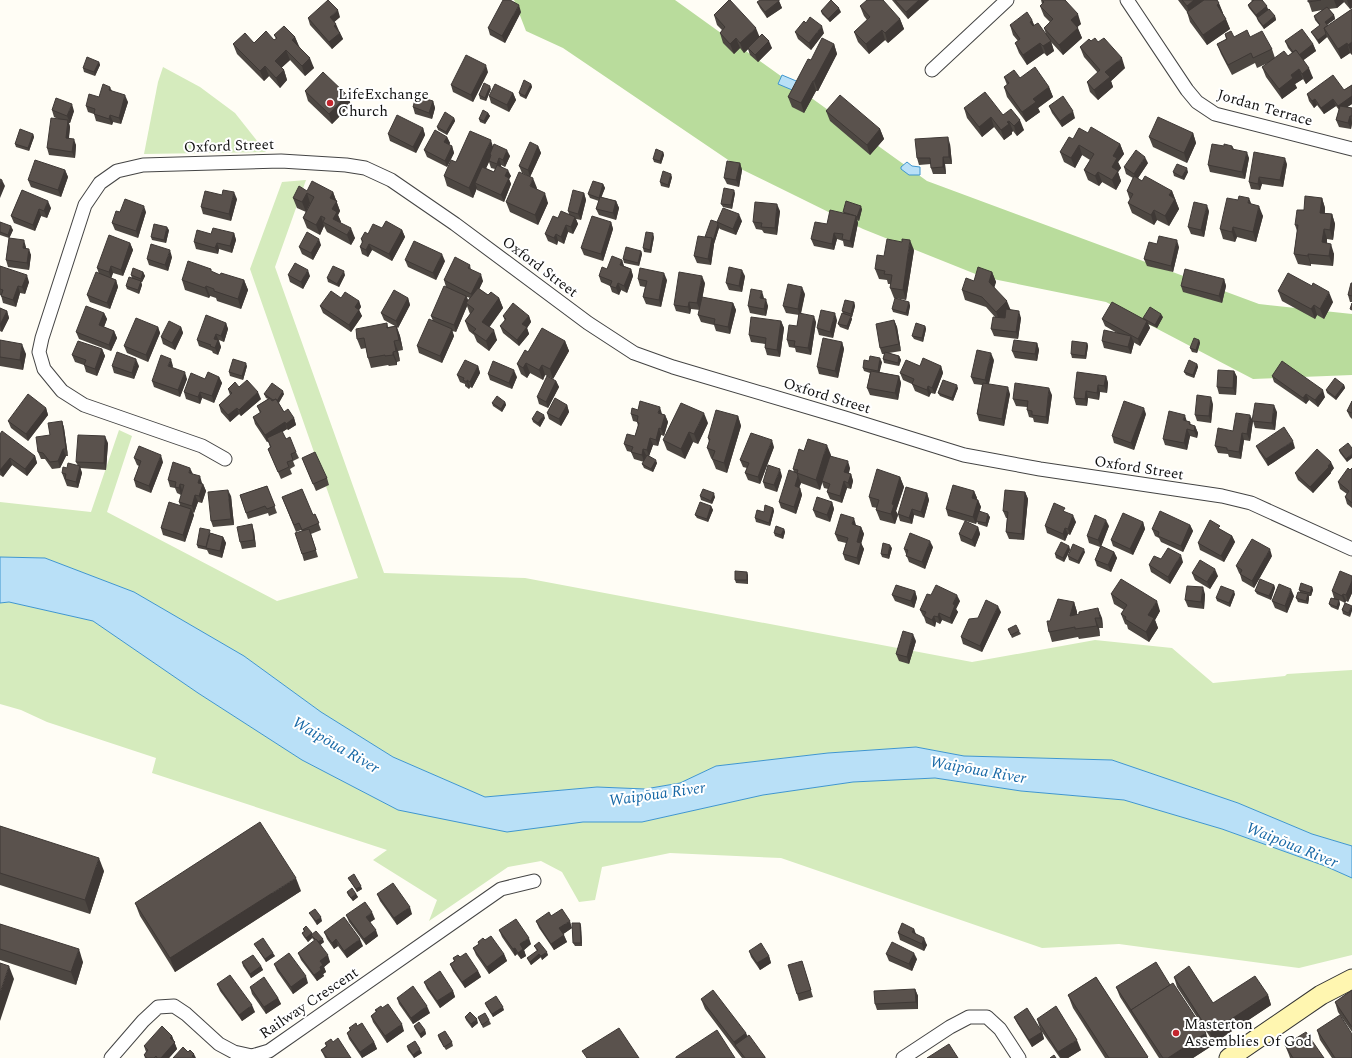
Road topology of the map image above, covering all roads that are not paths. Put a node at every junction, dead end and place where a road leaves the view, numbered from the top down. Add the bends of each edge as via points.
1 (1007, 0) edge
2 (1127, 0) edge
3 (932, 70) dead end
4 (1352, 149) edge
5 (225, 459) dead end
6 (1352, 549) edge
7 (534, 881) dead end
8 (1352, 979) edge
9 (111, 1058) edge
10 (903, 1058) edge
11 (1018, 1058) edge
12 (1229, 1058) edge

1 - 3 street
2 - 4 street, Jordan Terrace via 1187,90 1197,102 1214,114
5 - 6 street, Oxford Street via 202,446 84,405 62,391 44,369 39,352 42,338 85,205 100,183 117,171 143,165 281,161 365,168 391,180 455,224 588,323 634,353 964,455 1251,502
7 - 9 street, Railway Crescent via 501,889 269,1051 252,1056 234,1052 219,1044 174,1006 158,1007
8 - 12 street via 1321,995
10 - 11 street via 969,1017 987,1017 1000,1029

